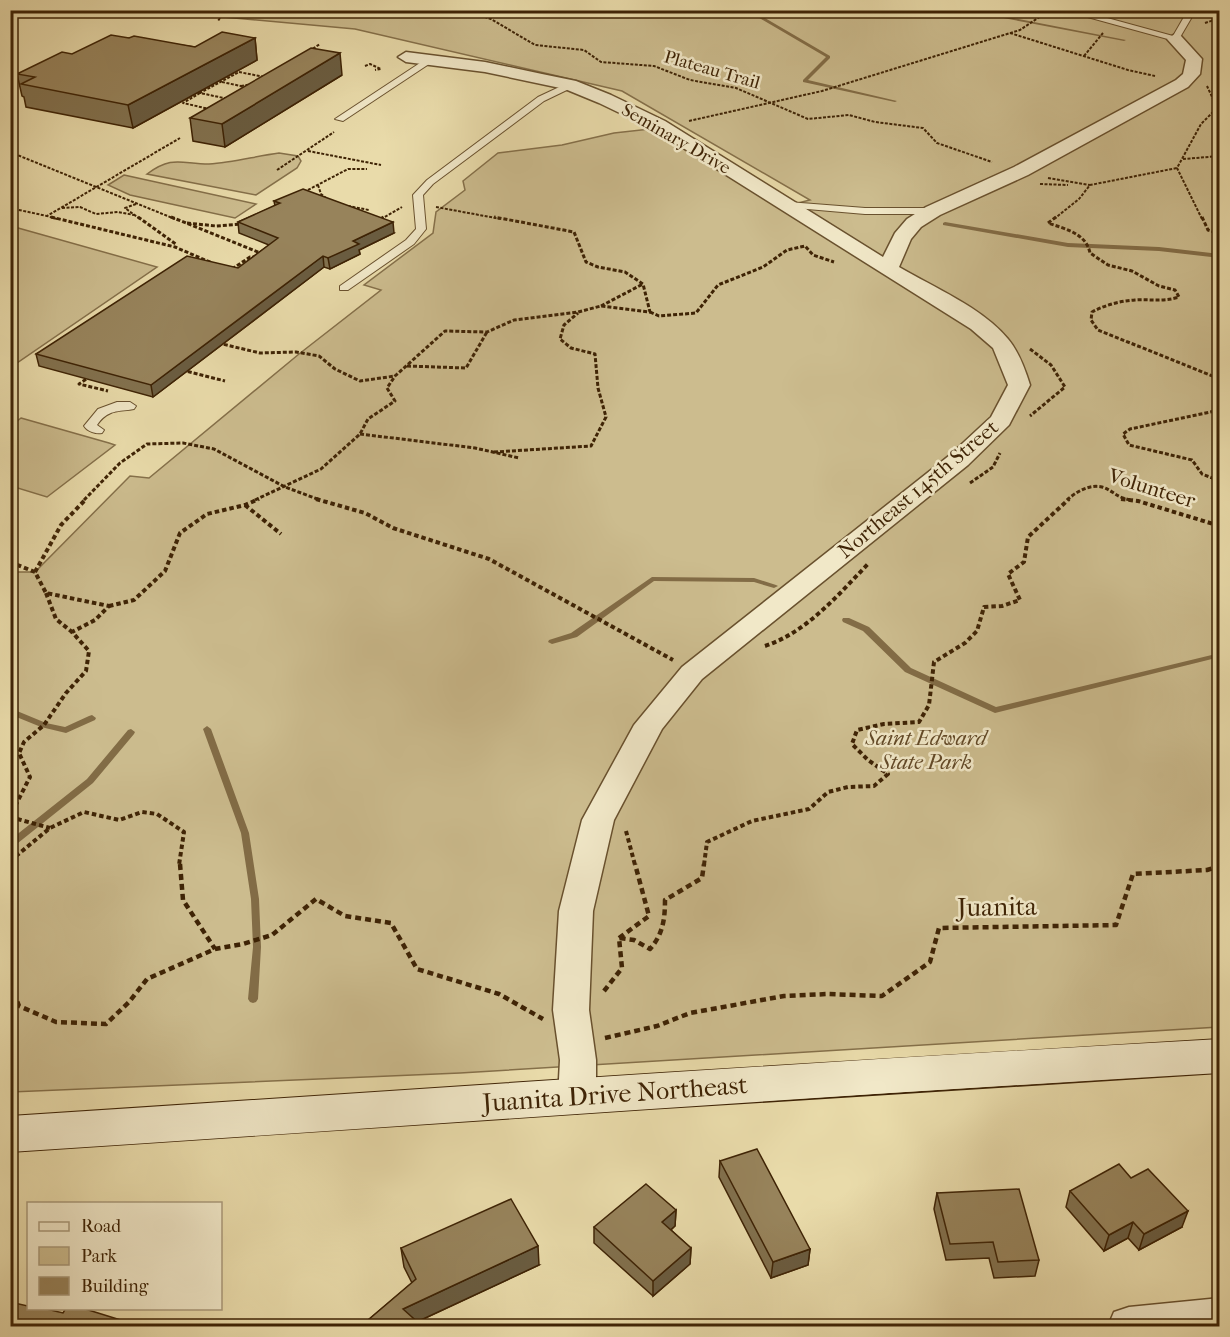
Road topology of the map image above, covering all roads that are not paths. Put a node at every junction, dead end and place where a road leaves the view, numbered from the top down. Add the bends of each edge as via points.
1 (1066, 10) edge
2 (1192, 10) edge
3 (1175, 39) junction
4 (406, 57) dead end
5 (429, 60) junction
6 (570, 85) junction
7 (340, 123) road end
8 (788, 205) junction
9 (933, 211) junction
10 (888, 269) junction
11 (344, 288) dead end
12 (126, 405) road end
13 (98, 430) dead end
14 (1220, 1056) edge
15 (577, 1098) junction
16 (10, 1134) edge
17 (1220, 1317) edge
18 (1129, 1326) edge

1 - 3 lane
2 - 3 lane
3 - 9 street via 1194,59 1190,79 1029,178
4 - 5 street, Seminary Drive
5 - 6 street, Seminary Drive
5 - 7 lane
6 - 8 street, Seminary Drive via 659,125
6 - 11 lane via 541,99 430,182 418,195 420,229 410,242
8 - 9 lane
8 - 10 street, Seminary Drive
9 - 10 street via 914,223 902,237
10 - 15 street, Northeast 145th Street via 999,341 1012,362 1019,385 1001,420 959,460 692,673 649,725 598,820 576,911 571,1010 578,1060
12 - 13 lane via 107,407 95,417 90,426
14 - 15 main road, Juanita Drive Northeast
15 - 16 main road, Juanita Drive Northeast
17 - 18 street

